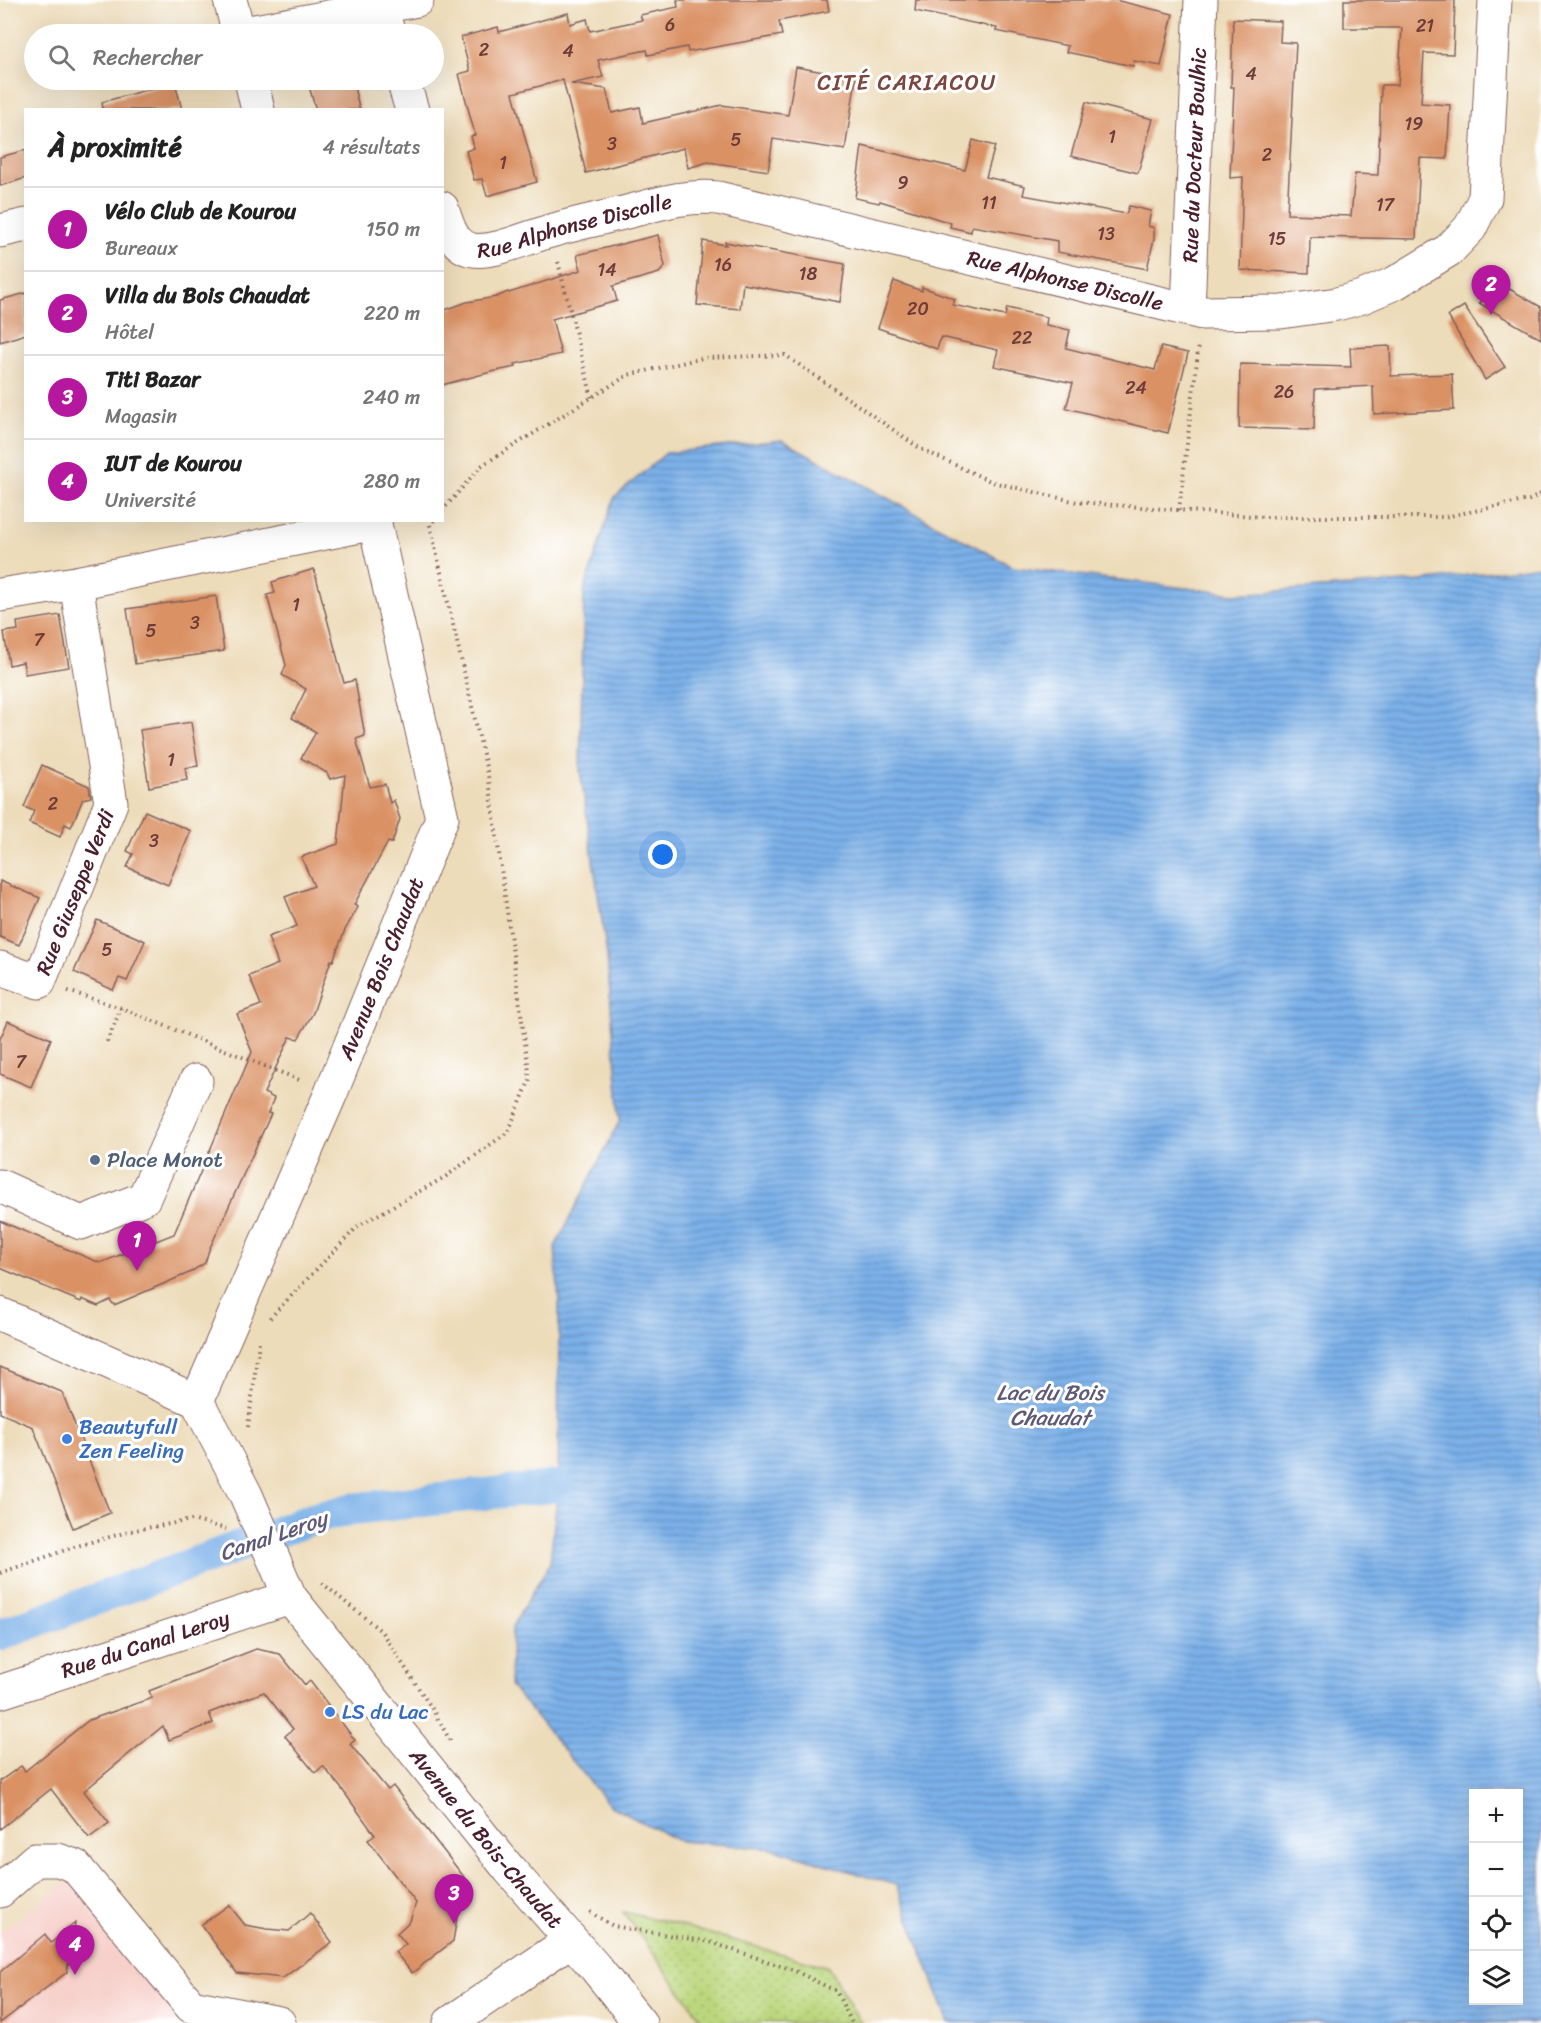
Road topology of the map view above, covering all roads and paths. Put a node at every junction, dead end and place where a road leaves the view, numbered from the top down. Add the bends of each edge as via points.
1 (230, 0) edge
2 (417, 0) edge
3 (1201, 0) edge
4 (1495, 0) edge
5 (385, 21) edge
6 (236, 24) edge
7 (351, 24) edge
8 (253, 90) edge
9 (406, 90) edge
10 (258, 108) edge
11 (411, 108) edge
12 (444, 215) edge
13 (24, 225) edge
14 (0, 231) edge
15 (550, 231) junction
16 (1195, 311) junction
17 (592, 398) junction
18 (1541, 494) edge
19 (444, 509) edge
20 (1179, 510) junction
21 (375, 522) edge
22 (432, 522) edge
23 (76, 583) junction
24 (0, 595) edge
25 (0, 968) edge
26 (39, 982) junction
27 (121, 1008) junction
28 (107, 1042) dead end
29 (196, 1081) dead end
30 (331, 1093) junction
31 (0, 1186) edge
32 (0, 1314) edge
33 (269, 1318) dead end
34 (259, 1338) dead end
35 (197, 1401) junction
36 (252, 1436) dead end
37 (246, 1495) junction
38 (0, 1573) edge
39 (316, 1578) dead end
40 (290, 1597) junction
41 (0, 1692) edge
42 (455, 1750) dead end
43 (0, 1891) edge
44 (582, 1906) dead end
45 (571, 1940) junction
46 (279, 2023) edge
47 (450, 2023) edge
48 (640, 2023) edge
49 (852, 2023) edge

1 - 6 street
2 - 5 street
3 - 16 street, Rue du Docteur Boulhic
4 - 16 street, Rue Alphonse Discolle via 1485,198 1470,228 1449,250 1395,283 1337,304 1281,312
5 - 7 street
8 - 10 street
9 - 11 street
12 - 15 street, Rue Alphonse Discolle via 448,230 461,244 474,250 495,248
13 - 14 street
15 - 16 street, Rue Alphonse Discolle via 678,200 718,198
15 - 17 path
16 - 20 path
17 - 19 path via 481,466
17 - 20 path via 628,375 703,358 785,355 921,449 992,482 1077,502
18 - 20 path via 1529,500 1444,517 1264,517
21 - 23 street
21 - 30 street, Avenue Bois Chaudat via 442,818
22 - 33 path via 489,780 530,1079 508,1132 445,1177 358,1226
23 - 24 street
23 - 26 street, Rue Giuseppe Verdi via 111,803
25 - 26 street, Rue Giuseppe Verdi
26 - 27 path
27 - 28 path
27 - 30 path
29 - 31 street via 144,1198 81,1223
30 - 35 street, Avenue Bois Chaudat
32 - 35 street
34 - 36 path via 248,1426
35 - 37 street, Avenue du Bois-Chaudat
37 - 38 path via 226,1529 192,1520 135,1530
37 - 40 street, Avenue du Bois-Chaudat
39 - 42 path via 381,1631
40 - 41 street, Rue du Canal Leroy
40 - 45 street, Avenue du Bois-Chaudat
43 - 46 street via 35,1860 58,1860 75,1866 191,2006
44 - 49 path via 613,1926 710,1942 793,1970 836,1991
45 - 47 street
45 - 48 street, Avenue du Bois-Chaudat

